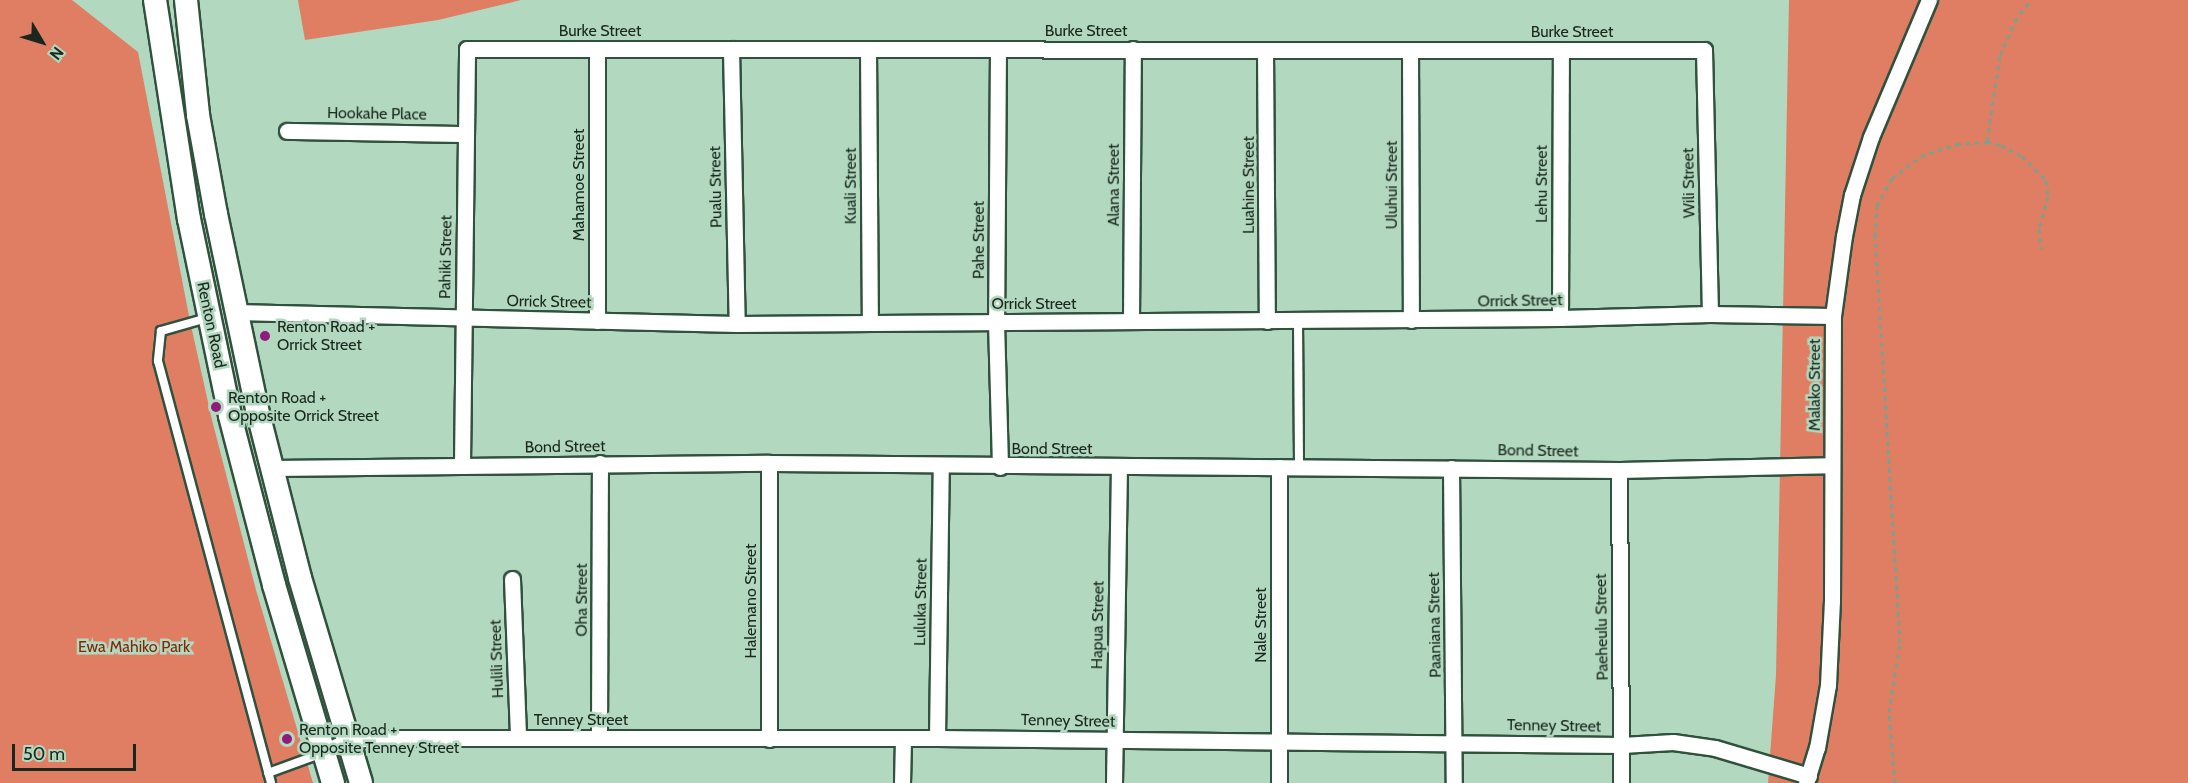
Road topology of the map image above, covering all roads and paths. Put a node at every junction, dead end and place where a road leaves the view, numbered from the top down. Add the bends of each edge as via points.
1 (155, 0) edge
2 (186, 0) edge
3 (1929, 0) edge
4 (2031, 0) edge
5 (467, 49) joint
6 (597, 49) junction
7 (731, 49) junction
8 (868, 49) junction
9 (998, 49) junction
10 (1133, 50) junction
11 (1265, 50) junction
12 (1410, 50) junction
13 (1561, 50) junction
14 (1704, 50) joint
15 (287, 130) dead end
16 (466, 134) junction
17 (1987, 141) junction
18 (2041, 249) dead end
19 (235, 312) junction
20 (1710, 314) junction
21 (1833, 316) junction
22 (208, 317) junction
23 (1560, 318) junction
24 (463, 319) junction
25 (1298, 320) junction
26 (1411, 320) junction
27 (597, 321) junction
28 (1131, 321) junction
29 (1267, 321) junction
30 (996, 322) junction
31 (870, 323) junction
32 (737, 324) junction
33 (769, 463) junction
34 (462, 464) junction
35 (600, 464) junction
36 (1832, 465) junction
37 (940, 467) junction
38 (1000, 467) junction
39 (1119, 467) junction
40 (1279, 467) junction
41 (1299, 467) junction
42 (271, 468) junction
43 (1451, 468) junction
44 (1619, 470) junction
45 (512, 579) dead end
46 (599, 737) junction
47 (518, 738) junction
48 (937, 738) junction
49 (769, 739) junction
50 (903, 739) junction
51 (349, 740) junction
52 (1114, 740) junction
53 (1279, 742) junction
54 (1454, 742) junction
55 (1622, 745) junction
56 (324, 752) junction
57 (268, 773) junction
58 (1808, 779) edge
59 (271, 783) edge
60 (333, 783) edge
61 (361, 783) edge
62 (902, 783) edge
63 (1114, 783) edge
64 (1279, 783) edge
65 (1455, 783) edge
66 (1621, 783) edge
67 (1895, 783) edge

1 - 22 street, Renton Road via 173,130
2 - 19 street, Renton Road via 198,115
3 - 21 street, Malako Street via 1861,164 1844,236
4 - 17 path via 2015,21 2000,55
5 - 6 street, Burke Street
5 - 16 street, Pahiki Street
6 - 7 street, Burke Street
6 - 27 street, Mahamoe Street
7 - 8 street, Burke Street
7 - 32 street, Pualu Street
8 - 9 street, Burke Street
8 - 31 street, Kuali Street
9 - 10 street, Burke Street
9 - 30 street, Pahe Street
10 - 11 street, Burke Street
10 - 28 street, Alana Street
11 - 12 street, Burke Street
11 - 29 street, Luahine Street
12 - 13 street, Burke Street
12 - 26 street, Uluhui Street
13 - 14 street, Burke Street
13 - 23 street, Lehu Street
14 - 20 street, Wili Street
15 - 16 street, Hookahe Place
16 - 24 street, Pahiki Street
17 - 18 path via 2022,156 2046,180 2048,196 2039,229
17 - 67 path via 1957,144 1921,156 1892,178 1876,206 1900,643 1888,712
19 - 24 street, Orrick Street
19 - 42 street, Renton Road
20 - 21 street, Orrick Street
20 - 23 street, Orrick Street
21 - 36 street, Malako Street
22 - 56 street, Renton Road via 260,532
22 - 57 lane via 161,331 158,361
23 - 26 street, Orrick Street
24 - 27 street, Orrick Street
24 - 34 street, Pahiki Street
25 - 26 street, Orrick Street
25 - 29 street, Orrick Street
25 - 41 lane
27 - 32 street, Orrick Street
28 - 29 street, Orrick Street
28 - 30 street, Orrick Street
30 - 31 street, Orrick Street
30 - 38 street, Pahe Street
31 - 32 street, Orrick Street
33 - 35 street, Bond Street
33 - 37 street, Bond Street
33 - 49 street, Halemano Street
34 - 35 street, Bond Street
34 - 42 street, Bond Street
35 - 46 street, Oha Street
36 - 44 street, Bond Street
36 - 58 street, Malako Street via 1828,685
37 - 38 street, Bond Street
37 - 48 street, Luluka Street
38 - 39 street, Bond Street
39 - 40 street, Bond Street
39 - 52 street, Hapua Street
40 - 41 street, Bond Street
40 - 53 street, Nale Street
41 - 43 street, Bond Street
42 - 51 street, Renton Road
43 - 44 street, Bond Street
43 - 54 street, Paaniana Street
44 - 55 street, Paeheulu Street
45 - 47 street, Hulili Street
46 - 47 street, Tenney Street
46 - 49 street, Tenney Street
47 - 51 street, Tenney Street
48 - 50 street, Tenney Street
48 - 52 street, Tenney Street
49 - 50 street, Tenney Street
50 - 62 street
51 - 56 street, Tenney Street
51 - 61 street, Renton Road
52 - 53 street, Tenney Street
52 - 63 street, Hapua Street
53 - 54 street, Tenney Street
53 - 64 street, Nale Street
54 - 55 street, Tenney Street
54 - 65 street, Paaniana Street
55 - 58 street, Tenney Street via 1673,742 1714,748
55 - 66 street, Paeheulu Street
56 - 57 lane
56 - 60 street, Renton Road
57 - 59 lane

